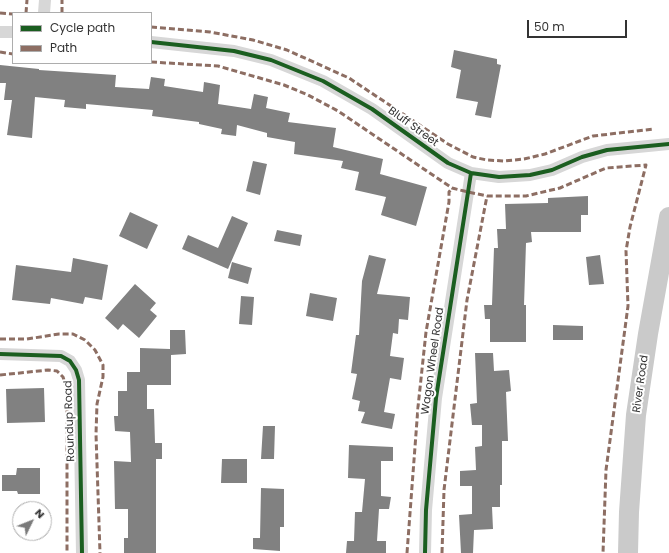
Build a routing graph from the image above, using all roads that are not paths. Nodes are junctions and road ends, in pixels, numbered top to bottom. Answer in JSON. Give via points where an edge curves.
{"nodes":[{"id":1,"x":44,"y":0,"type":"edge"},
{"id":2,"x":44,"y":12,"type":"edge"},
{"id":3,"x":0,"y":32,"type":"edge"},
{"id":4,"x":12,"y":32,"type":"edge"},
{"id":5,"x":152,"y":42,"type":"edge"},
{"id":6,"x":669,"y":144,"type":"edge"},
{"id":7,"x":471,"y":173,"type":"junction"},
{"id":8,"x":669,"y":217,"type":"edge"},
{"id":9,"x":0,"y":354,"type":"edge"},
{"id":10,"x":82,"y":553,"type":"edge"},
{"id":11,"x":425,"y":553,"type":"edge"},
{"id":12,"x":628,"y":553,"type":"edge"}],
"edges":[{"from":1,"to":2,"type":"street"},
{"from":3,"to":4,"type":"street"},
{"from":5,"to":7,"type":"street","name":"Bluff Street","via":[[234,51],[271,60],[323,81],[372,109],[448,163]]},
{"from":6,"to":7,"type":"street","name":"Bluff Street","via":[[607,150],[552,170],[530,175],[499,177]]},
{"from":7,"to":11,"type":"street","name":"Wagon Wheel Road","via":[[436,398],[426,510]]},
{"from":8,"to":12,"type":"main road","name":"River Road","via":[[636,415]]},
{"from":9,"to":10,"type":"street","name":"Roundup Road","via":[[62,356],[70,361],[76,370],[79,380]]}]}
